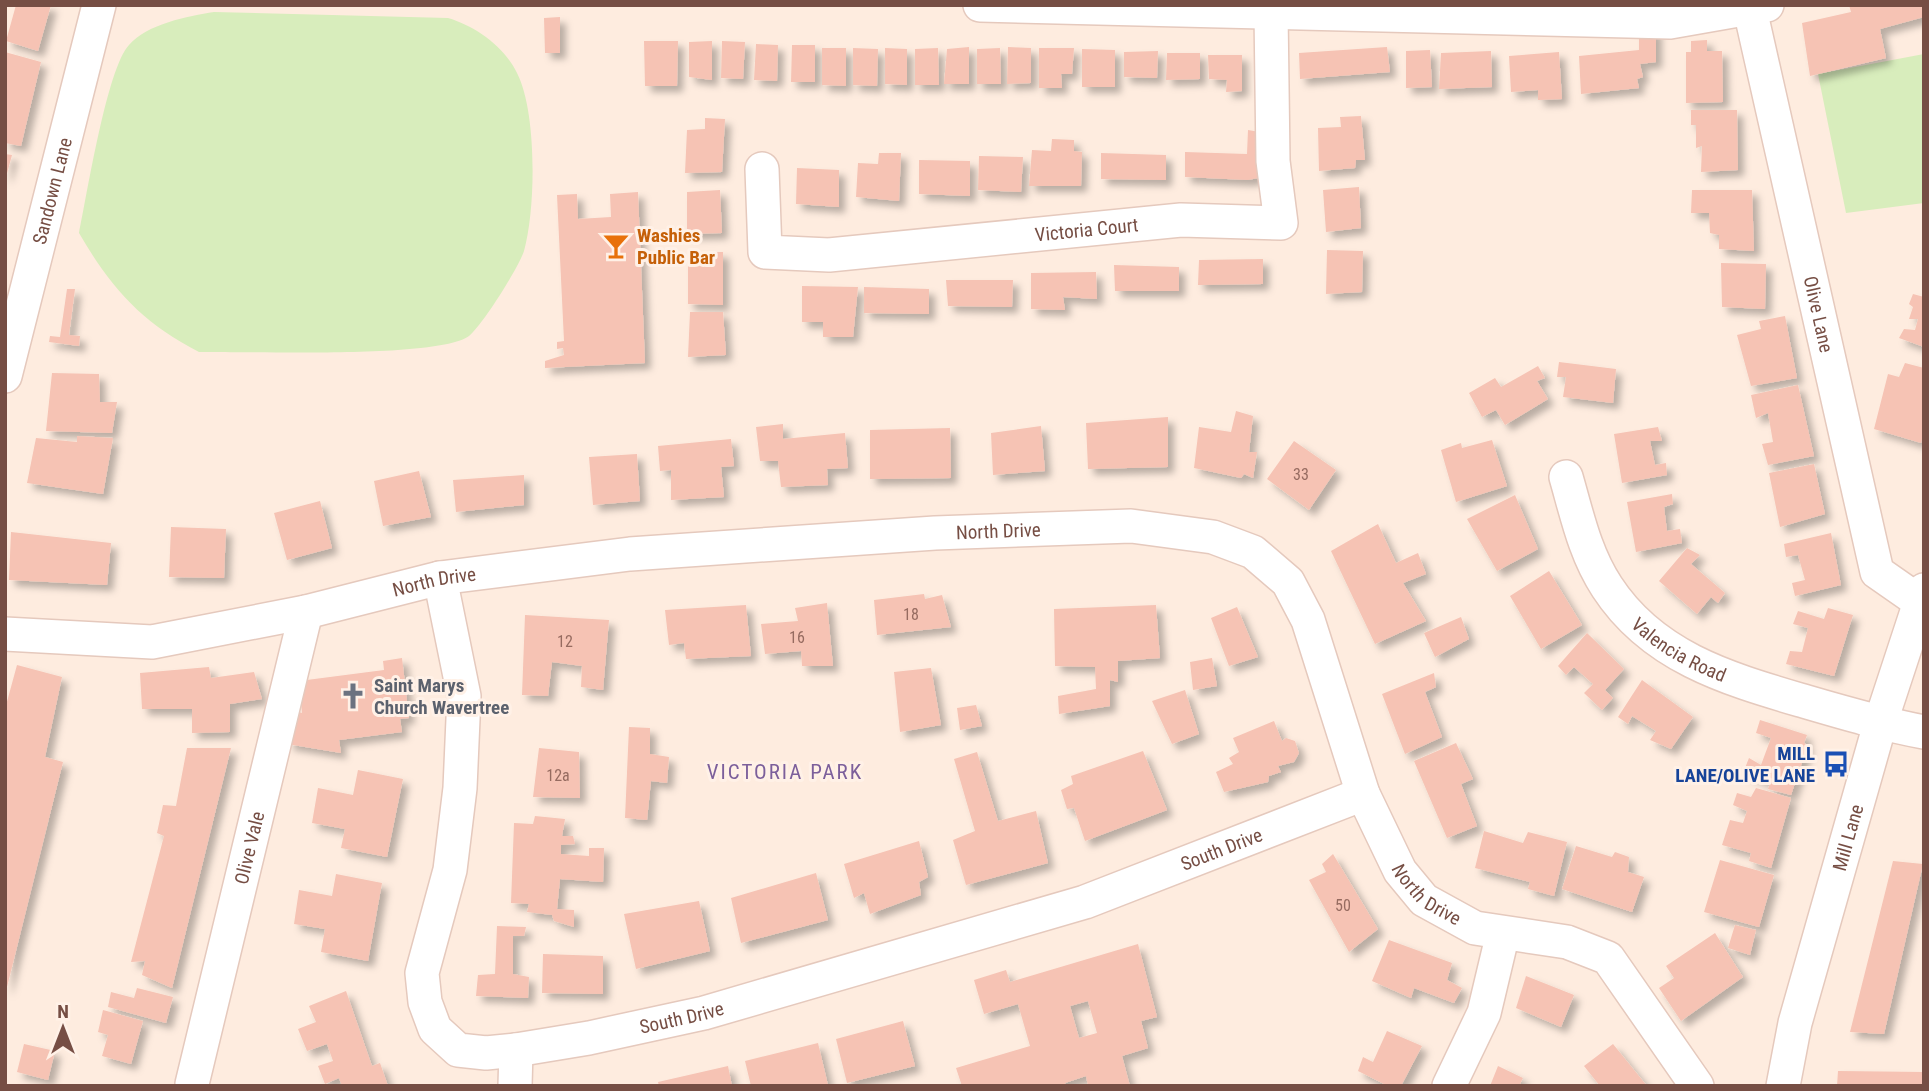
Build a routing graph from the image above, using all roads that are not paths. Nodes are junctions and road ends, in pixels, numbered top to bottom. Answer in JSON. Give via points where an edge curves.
{"nodes":[{"id":1,"x":99,"y":5,"type":"edge"},
{"id":2,"x":980,"y":5,"type":"edge"},
{"id":3,"x":1755,"y":7,"type":"edge"},
{"id":4,"x":1271,"y":12,"type":"junction"},
{"id":5,"x":1534,"y":13,"type":"edge"},
{"id":6,"x":762,"y":169,"type":"dead end"},
{"id":7,"x":5,"y":376,"type":"edge"},
{"id":8,"x":1566,"y":477,"type":"dead end"},
{"id":9,"x":440,"y":578,"type":"junction"},
{"id":10,"x":1922,"y":596,"type":"edge"},
{"id":11,"x":306,"y":612,"type":"junction"},
{"id":12,"x":5,"y":634,"type":"edge"},
{"id":13,"x":1880,"y":724,"type":"junction"},
{"id":14,"x":1924,"y":732,"type":"edge"},
{"id":15,"x":1363,"y":793,"type":"junction"},
{"id":16,"x":1503,"y":933,"type":"junction"},
{"id":17,"x":516,"y":1049,"type":"junction"},
{"id":18,"x":192,"y":1084,"type":"dead end"},
{"id":19,"x":515,"y":1086,"type":"edge"},
{"id":20,"x":1449,"y":1086,"type":"edge"},
{"id":21,"x":1697,"y":1086,"type":"edge"},
{"id":22,"x":1783,"y":1086,"type":"edge"}],
"edges":[{"from":1,"to":7,"type":"street","name":"Sandown Lane"},
{"from":2,"to":4,"type":"street"},
{"from":3,"to":5,"type":"street","via":[[1670,22]]},
{"from":3,"to":10,"type":"street","name":"Olive Lane","via":[[1877,572]]},
{"from":4,"to":5,"type":"street"},
{"from":4,"to":6,"type":"street","name":"Victoria Court","via":[[1273,161],[1281,223],[1181,220],[830,255],[765,252]]},
{"from":8,"to":13,"type":"street","name":"Valencia Road","via":[[1592,560],[1606,586],[1647,633],[1714,673]]},
{"from":9,"to":11,"type":"street","name":"North Drive"},
{"from":9,"to":15,"type":"street","name":"North Drive","via":[[630,554],[935,533],[1131,526],[1213,537],[1254,552],[1288,582],[1308,620]]},
{"from":9,"to":17,"type":"street","name":"South Drive","via":[[464,708],[450,870],[422,974],[425,1002],[435,1029],[458,1049],[486,1053]]},
{"from":10,"to":13,"type":"street","name":"Mill Lane"},
{"from":11,"to":12,"type":"street","name":"North Drive","via":[[152,642]]},
{"from":11,"to":18,"type":"street","name":"Olive Vale"},
{"from":13,"to":14,"type":"street","name":"Valencia Road"},
{"from":13,"to":22,"type":"street","name":"Mill Lane","via":[[1794,1023]]},
{"from":15,"to":16,"type":"street","name":"North Drive","via":[[1400,870],[1424,900],[1475,928]]},
{"from":15,"to":17,"type":"street","name":"South Drive","via":[[1076,905],[704,1013]]},
{"from":16,"to":20,"type":"street","via":[[1484,1013]]},
{"from":16,"to":21,"type":"street","name":"North Drive","via":[[1567,942],[1608,958]]},
{"from":17,"to":19,"type":"street"}]}
